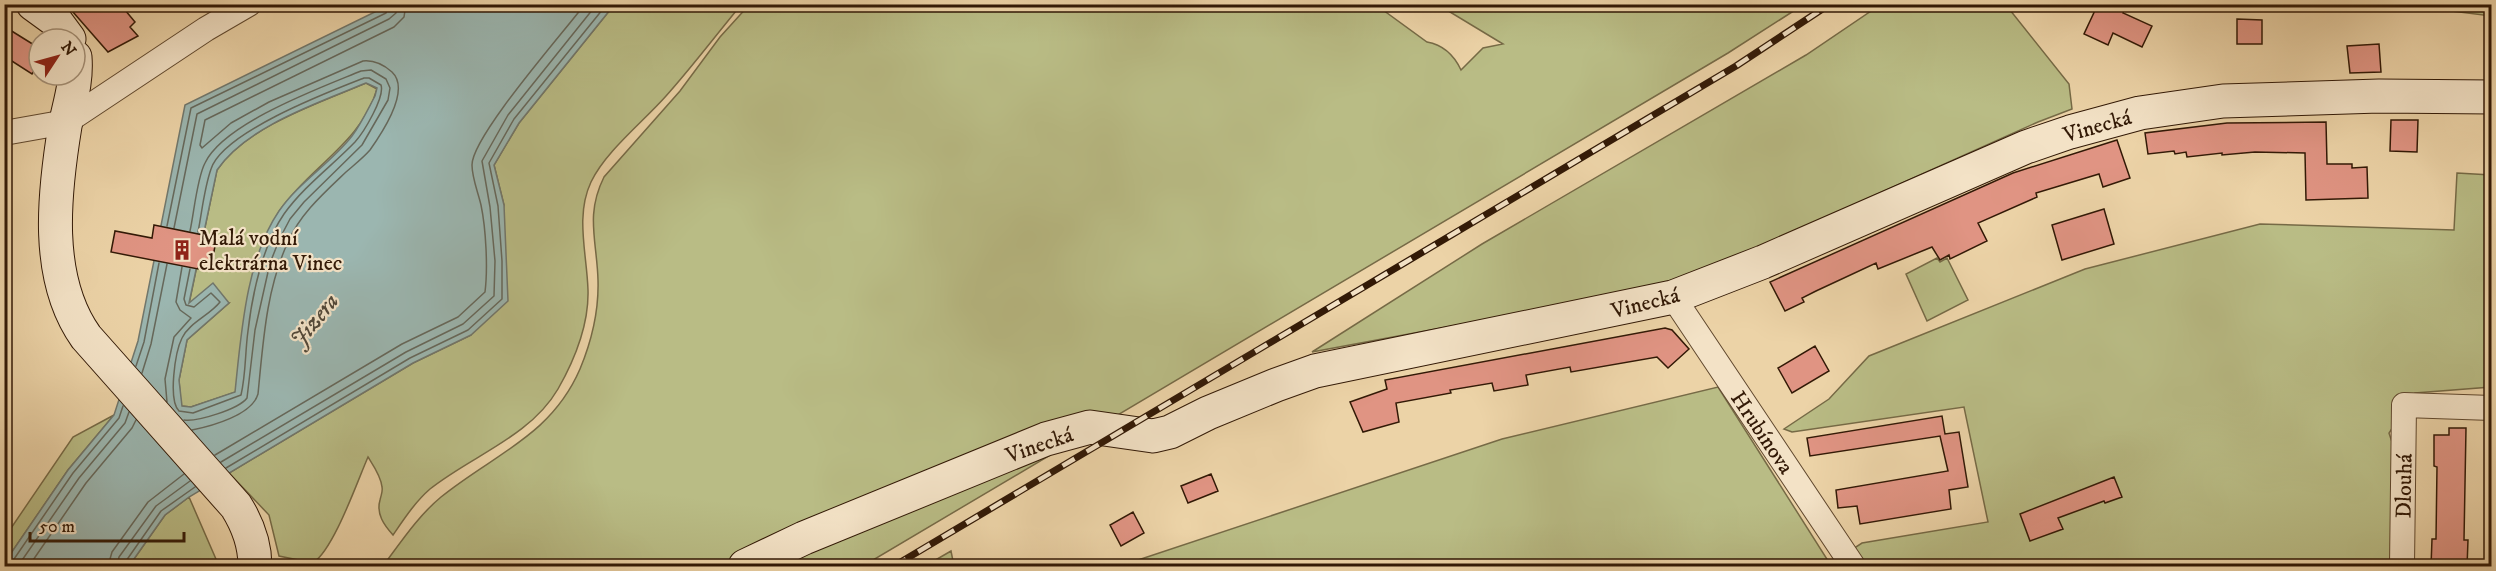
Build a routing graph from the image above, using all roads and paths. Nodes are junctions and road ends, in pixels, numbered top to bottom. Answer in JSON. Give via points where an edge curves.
{"nodes":[{"id":1,"x":33,"y":4,"type":"edge"},
{"id":2,"x":249,"y":4,"type":"edge"},
{"id":3,"x":60,"y":27,"type":"edge"},
{"id":4,"x":75,"y":87,"type":"edge"},
{"id":5,"x":2492,"y":97,"type":"edge"},
{"id":6,"x":66,"y":122,"type":"junction"},
{"id":7,"x":4,"y":133,"type":"edge"},
{"id":8,"x":1673,"y":297,"type":"junction"},
{"id":9,"x":2492,"y":408,"type":"edge"},
{"id":10,"x":255,"y":567,"type":"edge"},
{"id":11,"x":744,"y":567,"type":"edge"},
{"id":12,"x":1853,"y":567,"type":"edge"},
{"id":13,"x":2402,"y":567,"type":"edge"}],
"edges":[{"from":1,"to":3,"type":"street"},
{"from":2,"to":6,"type":"street"},
{"from":4,"to":6,"type":"street"},
{"from":5,"to":8,"type":"street","name":"Vinecká","via":[[2223,101],[2131,115],[2026,147]]},
{"from":6,"to":7,"type":"street"},
{"from":6,"to":10,"type":"street","via":[[57,195],[58,263],[72,315],[86,337],[242,515],[251,537]]},
{"from":8,"to":11,"type":"street","name":"Vinecká","via":[[1315,371],[1153,436],[1090,427],[1071,431],[804,538]]},
{"from":8,"to":12,"type":"street","name":"Hrubínova"},
{"from":9,"to":13,"type":"street","name":"Dlouhá","via":[[2404,405]]}]}
